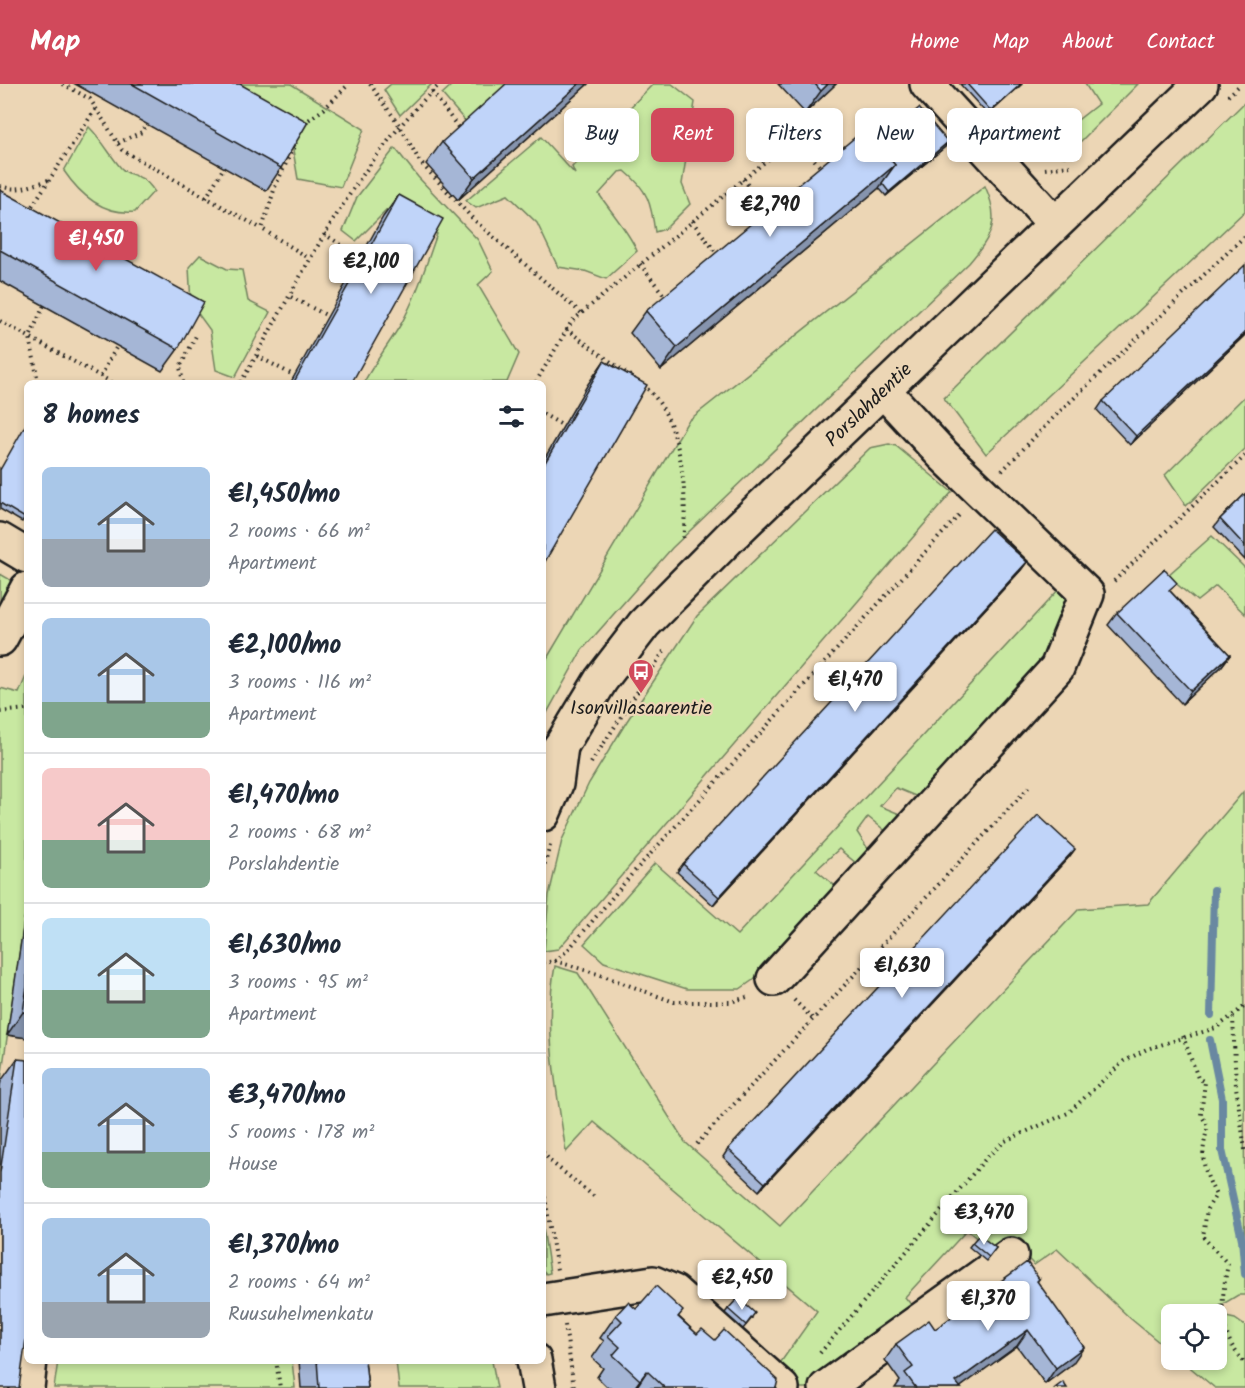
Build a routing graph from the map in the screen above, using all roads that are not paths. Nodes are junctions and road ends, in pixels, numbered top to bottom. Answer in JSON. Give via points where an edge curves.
{"nodes":[{"id":1,"x":927,"y":84,"type":"edge"},
{"id":2,"x":1201,"y":84,"type":"edge"},
{"id":3,"x":1054,"y":223,"type":"junction"},
{"id":4,"x":883,"y":390,"type":"junction"},
{"id":5,"x":0,"y":540,"type":"edge"},
{"id":6,"x":24,"y":554,"type":"edge"},
{"id":7,"x":24,"y":595,"type":"edge"},
{"id":8,"x":0,"y":639,"type":"edge"},
{"id":9,"x":552,"y":757,"type":"edge"},
{"id":10,"x":548,"y":826,"type":"edge"},
{"id":11,"x":774,"y":979,"type":"road end"},
{"id":12,"x":1011,"y":1256,"type":"dead end"},
{"id":13,"x":555,"y":1297,"type":"edge"},
{"id":14,"x":30,"y":1364,"type":"edge"},
{"id":15,"x":535,"y":1364,"type":"edge"},
{"id":16,"x":27,"y":1388,"type":"edge"},
{"id":17,"x":539,"y":1388,"type":"edge"},
{"id":18,"x":783,"y":1388,"type":"edge"},
{"id":19,"x":826,"y":1388,"type":"edge"}],
"edges":[{"from":1,"to":3,"type":"street"},
{"from":2,"to":3,"type":"street","name":"Porslahdentie"},
{"from":3,"to":4,"type":"street","name":"Porslahdentie"},
{"from":4,"to":9,"type":"street","name":"Porslahdentie","via":[[644,624],[601,680]]},
{"from":4,"to":11,"type":"street","via":[[943,455],[1087,594],[1057,668]]},
{"from":5,"to":6,"type":"street"},
{"from":7,"to":8,"type":"street"},
{"from":9,"to":10,"type":"street","name":"Porslahdentie","via":[[556,784]]},
{"from":12,"to":19,"type":"street"},
{"from":13,"to":18,"type":"street","via":[[653,1283],[702,1298]]},
{"from":14,"to":16,"type":"street"},
{"from":15,"to":17,"type":"street"}]}
